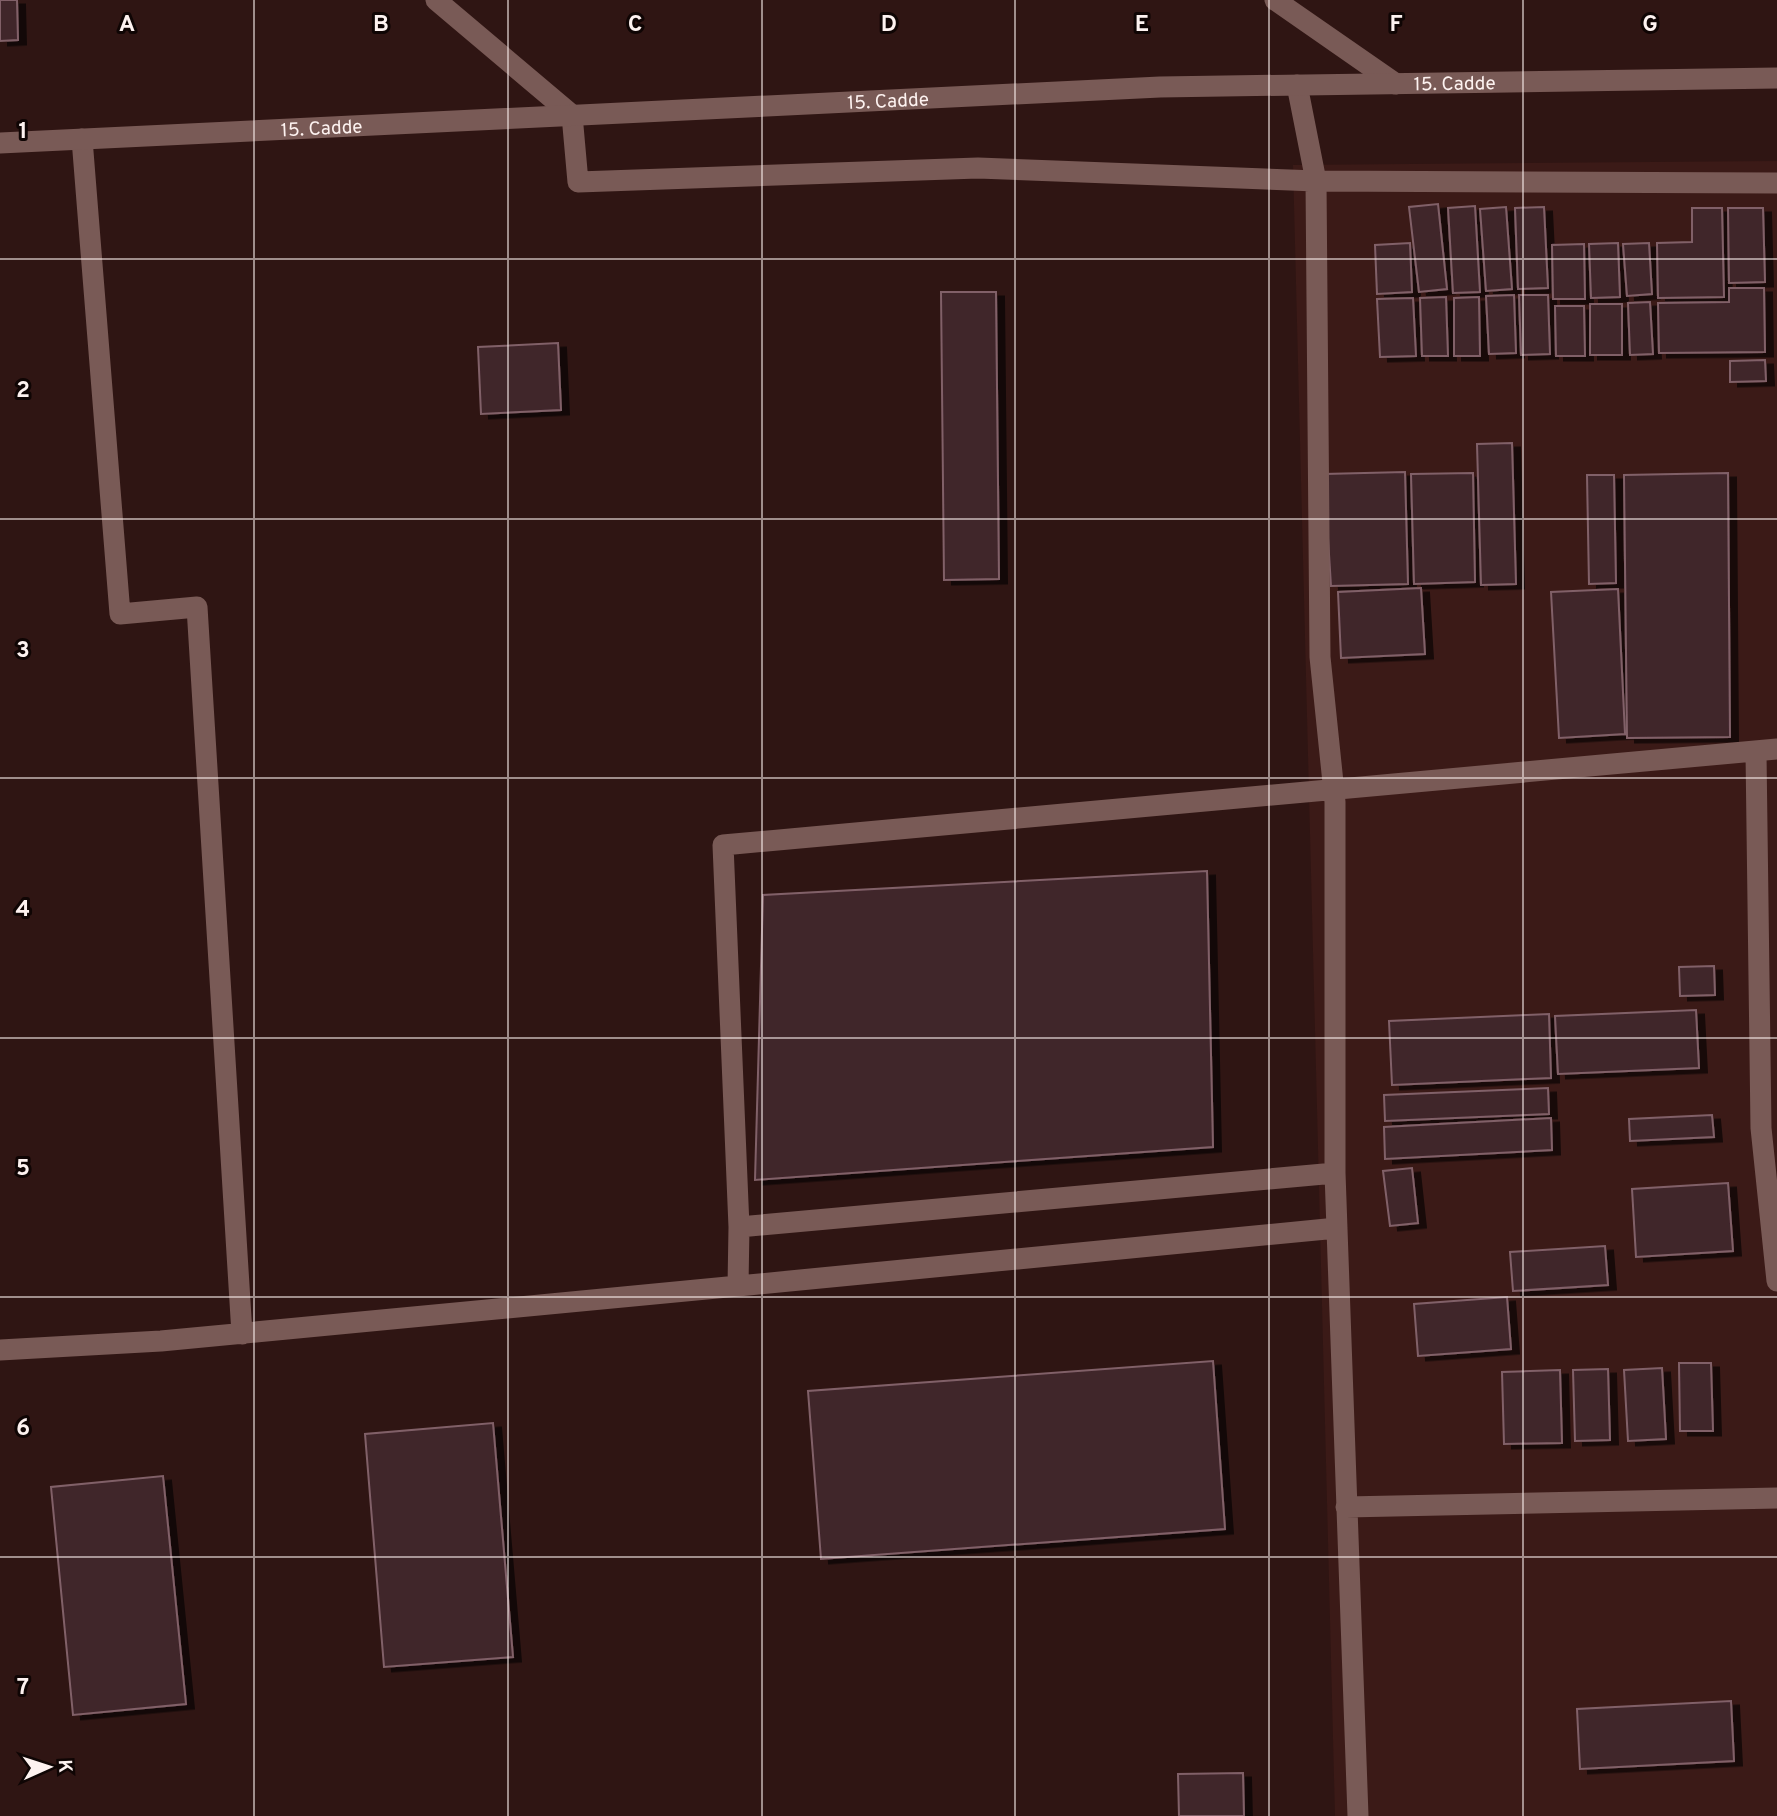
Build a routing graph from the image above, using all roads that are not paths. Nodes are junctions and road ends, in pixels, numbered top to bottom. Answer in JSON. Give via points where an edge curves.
{"nodes":[{"id":1,"x":436,"y":0,"type":"edge"},
{"id":2,"x":1275,"y":0,"type":"edge"},
{"id":3,"x":1777,"y":78,"type":"edge"},
{"id":4,"x":1395,"y":84,"type":"junction"},
{"id":5,"x":1297,"y":85,"type":"junction"},
{"id":6,"x":572,"y":115,"type":"junction"},
{"id":7,"x":82,"y":139,"type":"junction"},
{"id":8,"x":0,"y":143,"type":"edge"},
{"id":9,"x":1317,"y":181,"type":"junction"},
{"id":10,"x":1777,"y":183,"type":"edge"},
{"id":11,"x":1767,"y":751,"type":"edge"},
{"id":12,"x":1333,"y":788,"type":"junction"},
{"id":13,"x":1335,"y":1173,"type":"junction"},
{"id":14,"x":739,"y":1227,"type":"junction"},
{"id":15,"x":1337,"y":1228,"type":"junction"},
{"id":16,"x":1777,"y":1281,"type":"edge"},
{"id":17,"x":738,"y":1286,"type":"junction"},
{"id":18,"x":242,"y":1334,"type":"junction"},
{"id":19,"x":0,"y":1350,"type":"edge"},
{"id":20,"x":1777,"y":1498,"type":"edge"},
{"id":21,"x":1346,"y":1507,"type":"junction"},
{"id":22,"x":1358,"y":1816,"type":"edge"}],
"edges":[{"from":1,"to":6,"type":"street"},
{"from":2,"to":4,"type":"street"},
{"from":3,"to":4,"type":"street","name":"15. Cadde"},
{"from":4,"to":5,"type":"street","name":"15. Cadde"},
{"from":5,"to":6,"type":"street","name":"15. Cadde","via":[[1160,87]]},
{"from":5,"to":9,"type":"street"},
{"from":6,"to":7,"type":"street","name":"15. Cadde"},
{"from":6,"to":9,"type":"street","via":[[578,181],[978,168]]},
{"from":7,"to":8,"type":"street","name":"15. Cadde"},
{"from":7,"to":18,"type":"street","via":[[120,614],[197,607]]},
{"from":9,"to":10,"type":"street"},
{"from":9,"to":12,"type":"street","via":[[1320,657]]},
{"from":11,"to":12,"type":"street"},
{"from":11,"to":16,"type":"street","via":[[1761,1128]]},
{"from":12,"to":13,"type":"street"},
{"from":12,"to":14,"type":"street","via":[[723,845]]},
{"from":13,"to":14,"type":"street"},
{"from":13,"to":15,"type":"street"},
{"from":14,"to":17,"type":"street"},
{"from":15,"to":17,"type":"street"},
{"from":15,"to":21,"type":"street"},
{"from":17,"to":18,"type":"street"},
{"from":18,"to":19,"type":"street"},
{"from":20,"to":21,"type":"street"},
{"from":21,"to":22,"type":"street"}]}
